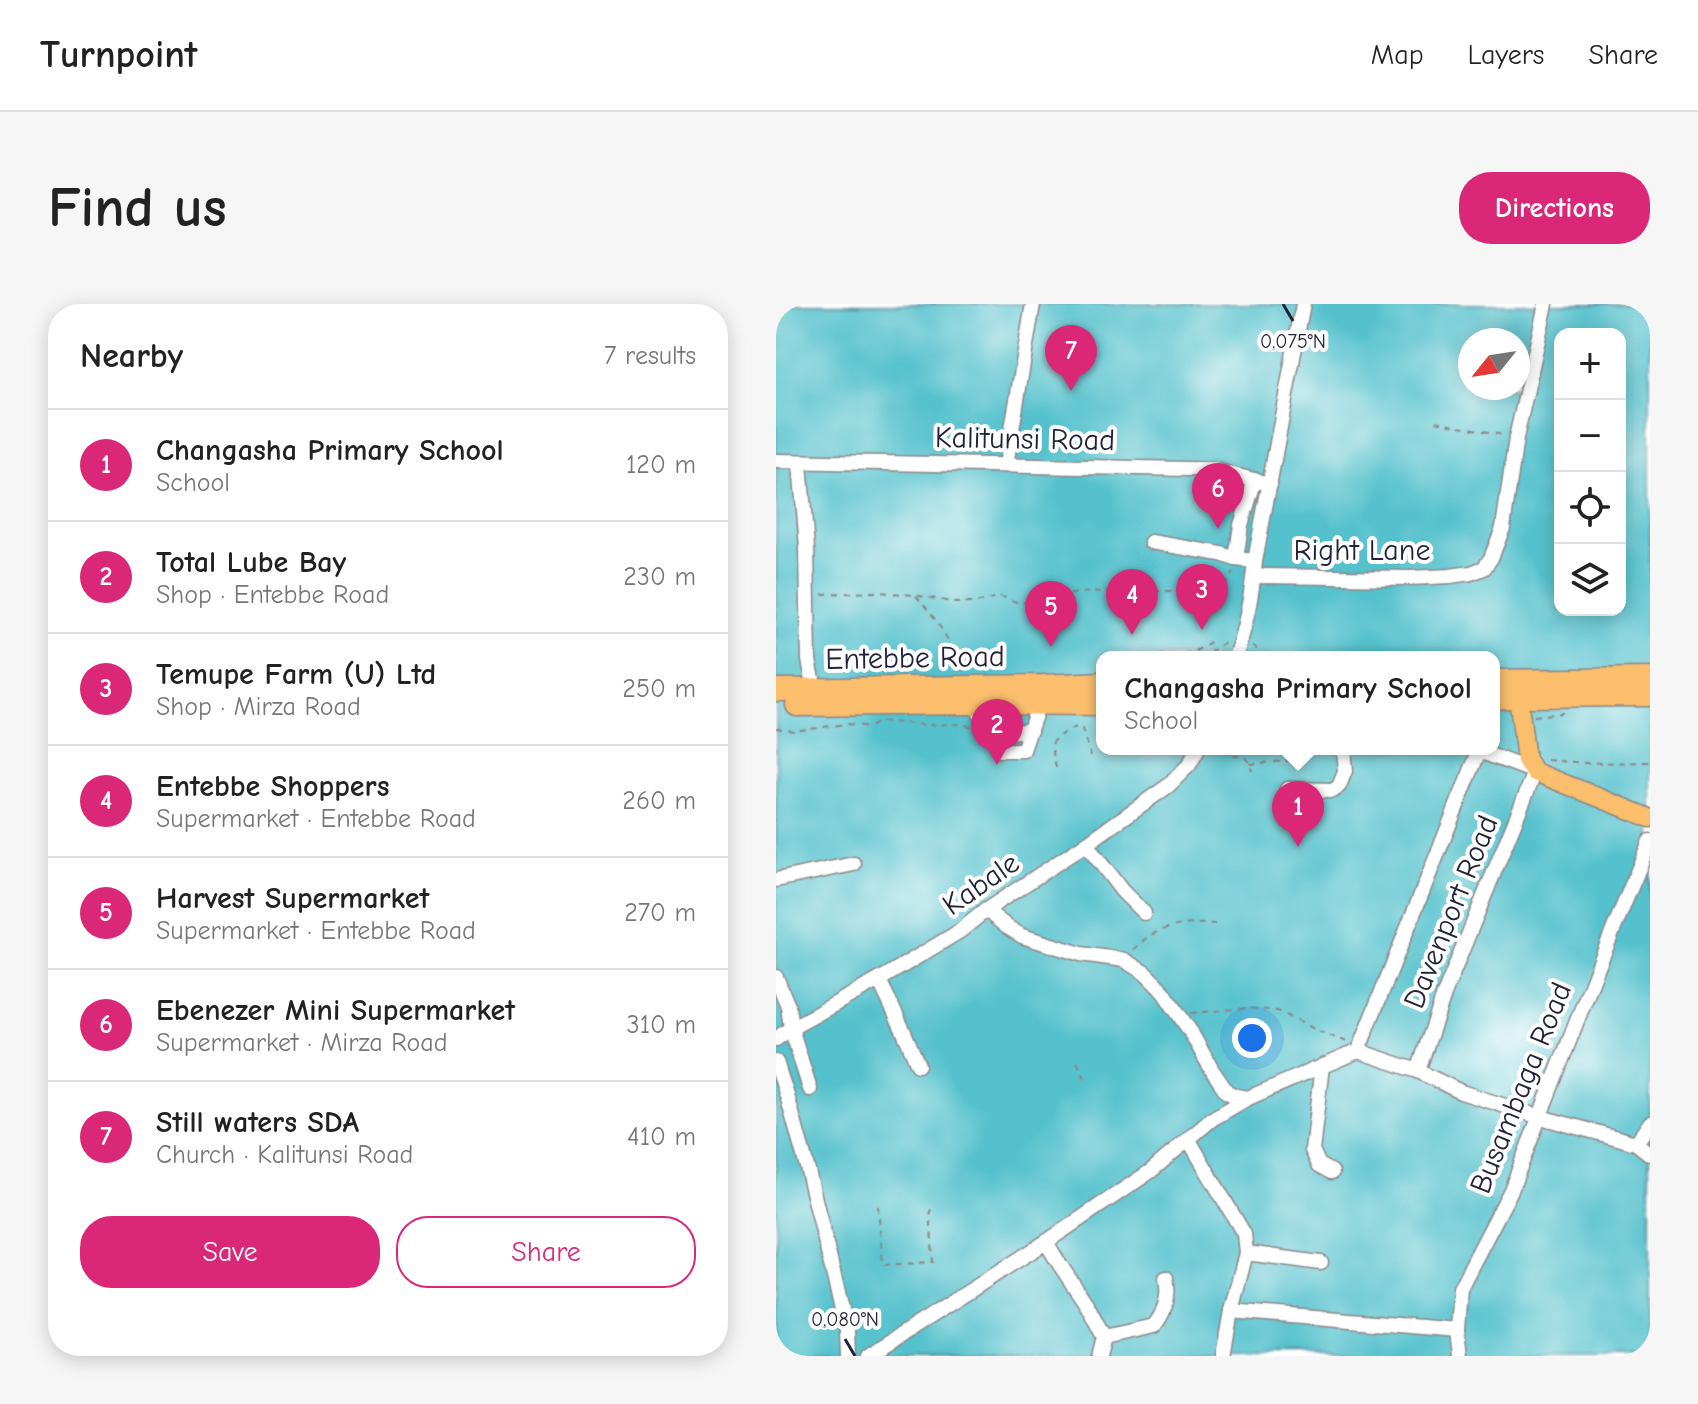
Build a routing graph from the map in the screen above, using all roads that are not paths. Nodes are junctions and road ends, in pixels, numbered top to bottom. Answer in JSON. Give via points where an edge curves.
{"nodes":[{"id":1,"x":1033,"y":304,"type":"edge"},
{"id":2,"x":1303,"y":304,"type":"edge"},
{"id":3,"x":1546,"y":304,"type":"edge"},
{"id":4,"x":776,"y":461,"type":"edge"},
{"id":5,"x":800,"y":462,"type":"junction"},
{"id":6,"x":1006,"y":465,"type":"junction"},
{"id":7,"x":1264,"y":482,"type":"junction"},
{"id":8,"x":1151,"y":542,"type":"dead end"},
{"id":9,"x":1236,"y":559,"type":"junction"},
{"id":10,"x":1254,"y":568,"type":"junction"},
{"id":11,"x":1237,"y":651,"type":"edge"},
{"id":12,"x":1650,"y":679,"type":"edge"},
{"id":13,"x":1500,"y":681,"type":"edge"},
{"id":14,"x":1096,"y":683,"type":"edge"},
{"id":15,"x":815,"y":689,"type":"junction"},
{"id":16,"x":776,"y":690,"type":"edge"},
{"id":17,"x":1650,"y":695,"type":"edge"},
{"id":18,"x":1520,"y":696,"type":"junction"},
{"id":19,"x":1500,"y":698,"type":"edge"},
{"id":20,"x":975,"y":703,"type":"junction"},
{"id":21,"x":1039,"y":703,"type":"junction"},
{"id":22,"x":1096,"y":704,"type":"edge"},
{"id":23,"x":776,"y":705,"type":"edge"},
{"id":24,"x":1195,"y":755,"type":"edge"},
{"id":25,"x":1344,"y":755,"type":"edge"},
{"id":26,"x":1474,"y":755,"type":"edge"},
{"id":27,"x":1493,"y":755,"type":"edge"},
{"id":28,"x":1531,"y":766,"type":"junction"},
{"id":29,"x":1287,"y":789,"type":"dead end"},
{"id":30,"x":1650,"y":818,"type":"edge"},
{"id":31,"x":1650,"y":841,"type":"edge"},
{"id":32,"x":1086,"y":844,"type":"junction"},
{"id":33,"x":854,"y":864,"type":"dead end"},
{"id":34,"x":776,"y":880,"type":"edge"},
{"id":35,"x":986,"y":910,"type":"junction"},
{"id":36,"x":1144,"y":913,"type":"dead end"},
{"id":37,"x":776,"y":977,"type":"edge"},
{"id":38,"x":879,"y":980,"type":"junction"},
{"id":39,"x":791,"y":1028,"type":"junction"},
{"id":40,"x":776,"y":1039,"type":"edge"},
{"id":41,"x":1358,"y":1051,"type":"junction"},
{"id":42,"x":776,"y":1062,"type":"edge"},
{"id":43,"x":918,"y":1065,"type":"dead end"},
{"id":44,"x":1322,"y":1066,"type":"junction"},
{"id":45,"x":1212,"y":1070,"type":"junction"},
{"id":46,"x":1418,"y":1071,"type":"junction"},
{"id":47,"x":810,"y":1089,"type":"dead end"},
{"id":48,"x":1248,"y":1098,"type":"junction"},
{"id":49,"x":1540,"y":1117,"type":"junction"},
{"id":50,"x":1212,"y":1119,"type":"junction"},
{"id":51,"x":1650,"y":1123,"type":"edge"},
{"id":52,"x":1189,"y":1140,"type":"junction"},
{"id":53,"x":1636,"y":1143,"type":"junction"},
{"id":54,"x":1650,"y":1154,"type":"edge"},
{"id":55,"x":1332,"y":1172,"type":"dead end"},
{"id":56,"x":1046,"y":1242,"type":"junction"},
{"id":57,"x":1246,"y":1253,"type":"junction"},
{"id":58,"x":1321,"y":1263,"type":"dead end"},
{"id":59,"x":1166,"y":1278,"type":"dead end"},
{"id":60,"x":1231,"y":1311,"type":"junction"},
{"id":61,"x":1457,"y":1330,"type":"junction"},
{"id":62,"x":1104,"y":1337,"type":"junction"},
{"id":63,"x":848,"y":1356,"type":"edge"},
{"id":64,"x":868,"y":1356,"type":"edge"},
{"id":65,"x":1099,"y":1356,"type":"edge"},
{"id":66,"x":1223,"y":1356,"type":"edge"},
{"id":67,"x":1460,"y":1356,"type":"edge"}],
"edges":[{"from":1,"to":6,"type":"street"},
{"from":2,"to":7,"type":"street"},
{"from":3,"to":10,"type":"street","name":"Right Lane","via":[[1516,438],[1503,528],[1484,568],[1410,578]]},
{"from":4,"to":5,"type":"street","name":"Kalitunsi Road"},
{"from":5,"to":6,"type":"street","name":"Kalitunsi Road"},
{"from":5,"to":15,"type":"street","via":[[809,660]]},
{"from":6,"to":7,"type":"street","name":"Kalitunsi Road","via":[[1214,470]]},
{"from":7,"to":9,"type":"street","via":[[1248,501]]},
{"from":7,"to":10,"type":"street"},
{"from":8,"to":9,"type":"street","name":"Right Lane"},
{"from":9,"to":10,"type":"street","name":"Right Lane"},
{"from":10,"to":11,"type":"street"},
{"from":12,"to":13,"type":"highway"},
{"from":14,"to":15,"type":"highway","name":"Entebbe Road"},
{"from":15,"to":16,"type":"highway","name":"Entebbe Road"},
{"from":17,"to":18,"type":"highway"},
{"from":18,"to":19,"type":"highway"},
{"from":18,"to":28,"type":"main road"},
{"from":20,"to":21,"type":"highway","name":"Entebbe Road"},
{"from":20,"to":21,"type":"street","via":[[993,736],[1028,736]]},
{"from":20,"to":23,"type":"highway","name":"Entebbe Road"},
{"from":21,"to":22,"type":"highway","name":"Entebbe Road"},
{"from":24,"to":32,"type":"street","name":"Kabale","via":[[1168,786]]},
{"from":25,"to":29,"type":"street","via":[[1339,786]]},
{"from":26,"to":41,"type":"street"},
{"from":27,"to":28,"type":"street"},
{"from":28,"to":30,"type":"main road"},
{"from":28,"to":46,"type":"street","name":"Davenport Road"},
{"from":31,"to":49,"type":"street","name":"Busambaga Road"},
{"from":32,"to":35,"type":"street","name":"Kabale"},
{"from":32,"to":36,"type":"street"},
{"from":33,"to":34,"type":"street"},
{"from":35,"to":38,"type":"street","name":"Kabale"},
{"from":35,"to":45,"type":"street","via":[[1022,936],[1081,954],[1124,960],[1145,973],[1163,991]]},
{"from":37,"to":39,"type":"street"},
{"from":38,"to":39,"type":"street","name":"Kabale"},
{"from":38,"to":43,"type":"street"},
{"from":39,"to":40,"type":"street","name":"Kabale"},
{"from":39,"to":47,"type":"street"},
{"from":41,"to":44,"type":"street"},
{"from":41,"to":46,"type":"street"},
{"from":42,"to":63,"type":"street","via":[[839,1297]]},
{"from":44,"to":48,"type":"street"},
{"from":44,"to":55,"type":"street","via":[[1312,1150],[1319,1165]]},
{"from":45,"to":48,"type":"street","via":[[1227,1092]]},
{"from":45,"to":50,"type":"street","via":[[1219,1096]]},
{"from":46,"to":49,"type":"street","via":[[1461,1092]]},
{"from":48,"to":50,"type":"street"},
{"from":49,"to":53,"type":"street"},
{"from":49,"to":61,"type":"street","name":"Busambaga Road","via":[[1511,1190],[1460,1288]]},
{"from":50,"to":52,"type":"street"},
{"from":51,"to":53,"type":"street"},
{"from":52,"to":56,"type":"street"},
{"from":52,"to":57,"type":"street","via":[[1244,1234]]},
{"from":53,"to":54,"type":"street"},
{"from":56,"to":62,"type":"street"},
{"from":56,"to":64,"type":"street"},
{"from":57,"to":58,"type":"street"},
{"from":57,"to":60,"type":"street"},
{"from":59,"to":62,"type":"street","via":[[1164,1313],[1154,1326]]},
{"from":60,"to":61,"type":"street"},
{"from":60,"to":66,"type":"street"},
{"from":61,"to":67,"type":"street","name":"Busambaga Road"},
{"from":62,"to":65,"type":"street"}]}
